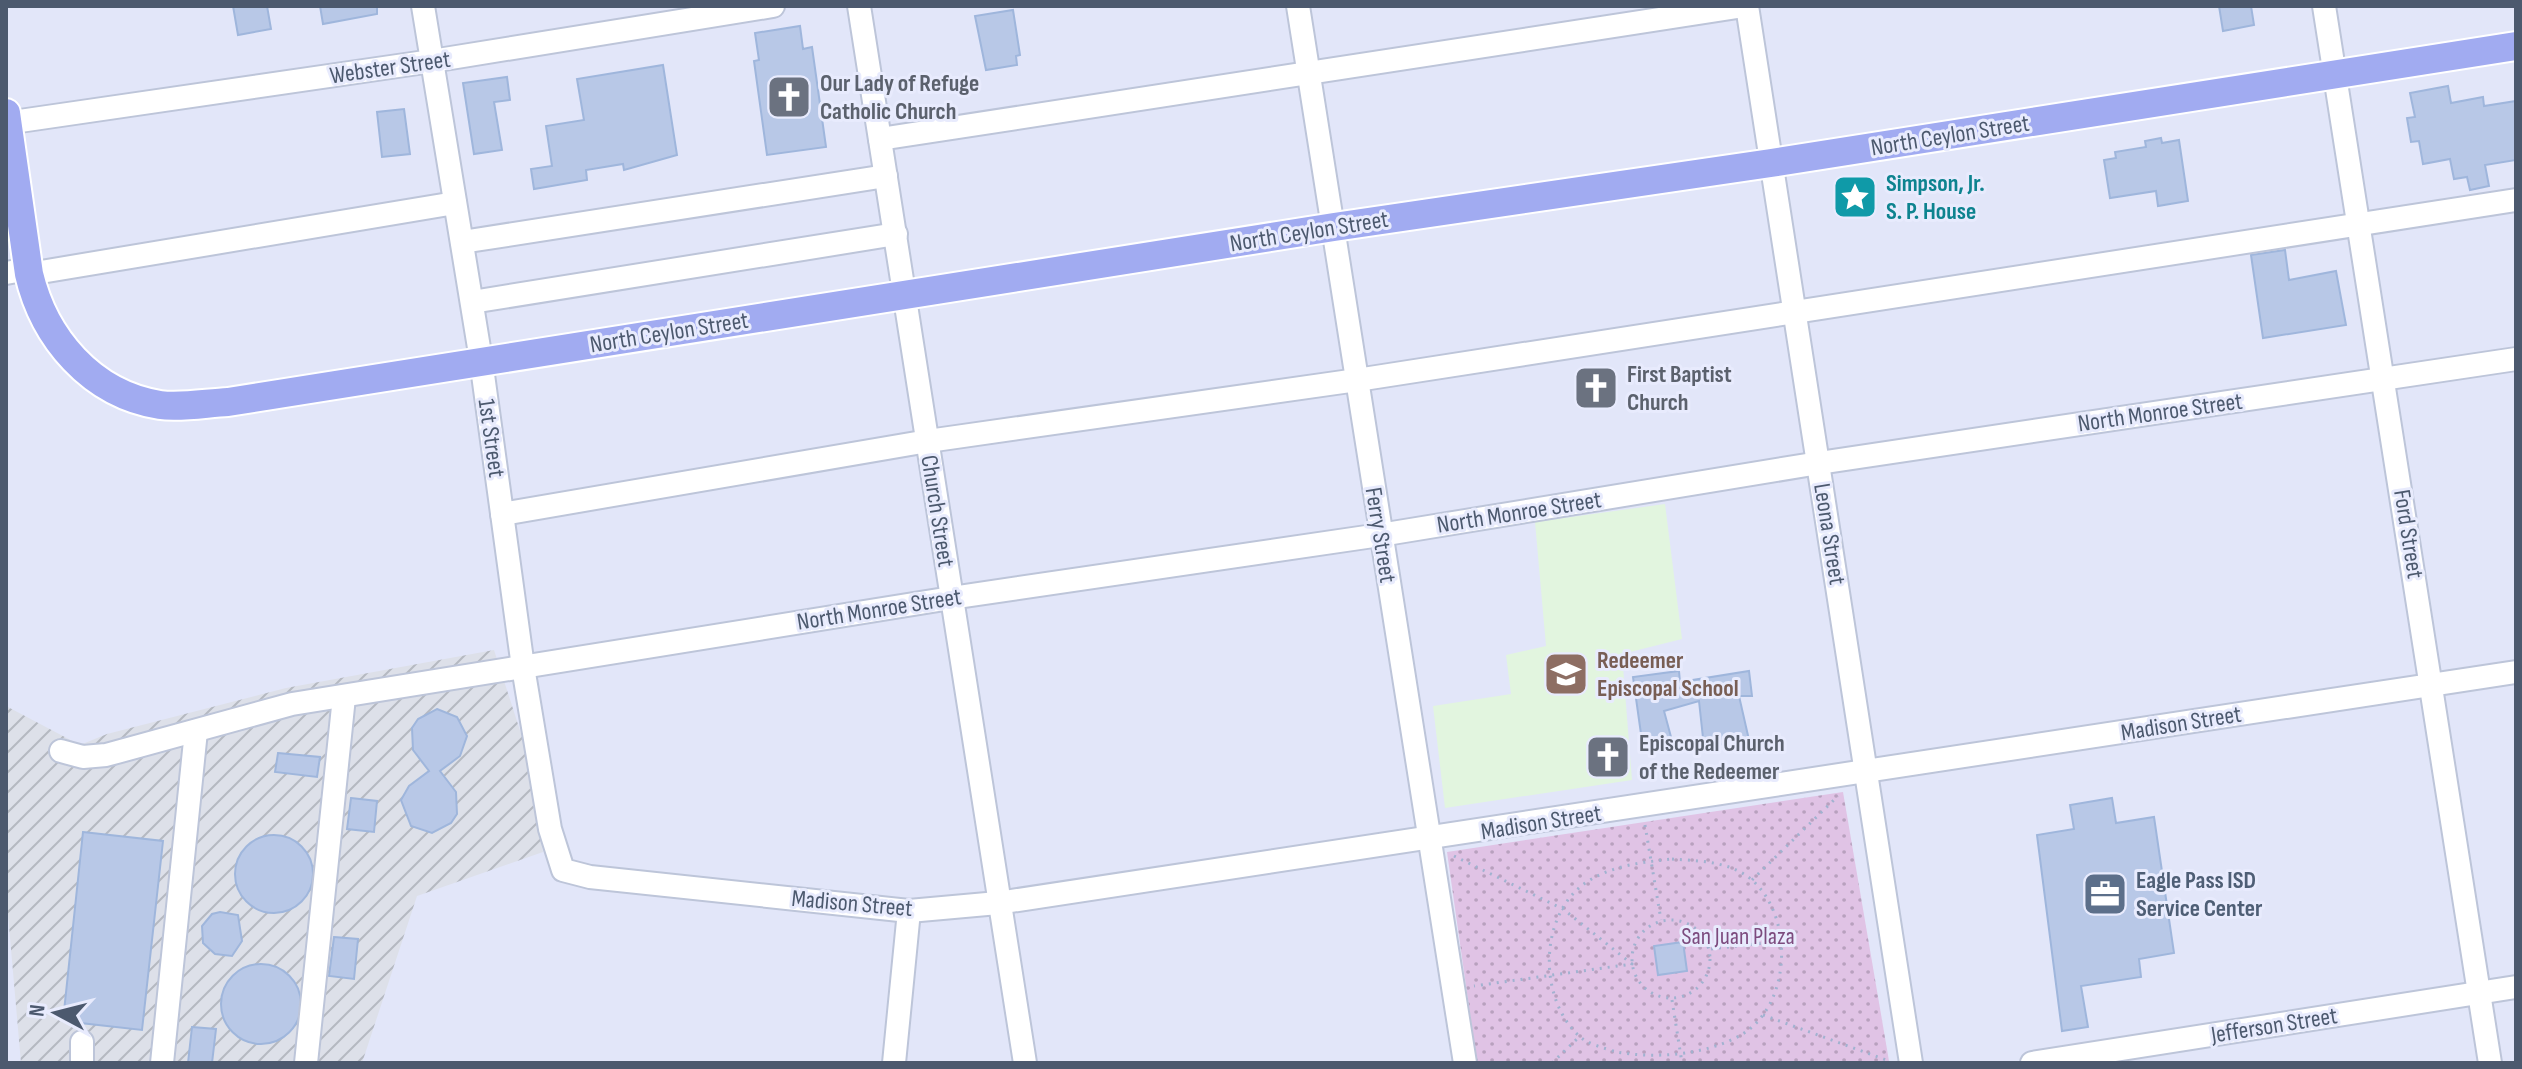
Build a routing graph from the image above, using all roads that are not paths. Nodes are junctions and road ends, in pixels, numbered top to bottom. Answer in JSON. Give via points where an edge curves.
{"nodes":[{"id":1,"x":423,"y":6,"type":"edge"},
{"id":2,"x":773,"y":6,"type":"edge"},
{"id":3,"x":859,"y":6,"type":"edge"},
{"id":4,"x":1298,"y":6,"type":"edge"},
{"id":5,"x":1746,"y":6,"type":"edge"},
{"id":6,"x":2324,"y":6,"type":"edge"},
{"id":7,"x":2516,"y":46,"type":"edge"},
{"id":8,"x":432,"y":61,"type":"junction"},
{"id":9,"x":1309,"y":73,"type":"junction"},
{"id":10,"x":2335,"y":73,"type":"junction"},
{"id":11,"x":6,"y":120,"type":"edge"},
{"id":12,"x":880,"y":139,"type":"junction"},
{"id":13,"x":1771,"y":163,"type":"junction"},
{"id":14,"x":886,"y":176,"type":"junction"},
{"id":15,"x":2516,"y":200,"type":"edge"},
{"id":16,"x":455,"y":203,"type":"junction"},
{"id":17,"x":2359,"y":224,"type":"junction"},
{"id":18,"x":1334,"y":227,"type":"junction"},
{"id":19,"x":896,"y":234,"type":"junction"},
{"id":20,"x":462,"y":242,"type":"junction"},
{"id":21,"x":21,"y":272,"type":"edge"},
{"id":22,"x":906,"y":296,"type":"junction"},
{"id":23,"x":472,"y":302,"type":"junction"},
{"id":24,"x":1795,"y":313,"type":"junction"},
{"id":25,"x":2516,"y":359,"type":"edge"},
{"id":26,"x":481,"y":360,"type":"junction"},
{"id":27,"x":2385,"y":379,"type":"junction"},
{"id":28,"x":1357,"y":380,"type":"junction"},
{"id":29,"x":928,"y":441,"type":"junction"},
{"id":30,"x":1819,"y":463,"type":"junction"},
{"id":31,"x":502,"y":514,"type":"junction"},
{"id":32,"x":1380,"y":535,"type":"junction"},
{"id":33,"x":951,"y":598,"type":"junction"},
{"id":34,"x":523,"y":667,"type":"junction"},
{"id":35,"x":2516,"y":672,"type":"edge"},
{"id":36,"x":2432,"y":685,"type":"junction"},
{"id":37,"x":344,"y":697,"type":"junction"},
{"id":38,"x":196,"y":731,"type":"junction"},
{"id":39,"x":61,"y":751,"type":"dead end"},
{"id":40,"x":1867,"y":771,"type":"junction"},
{"id":41,"x":1440,"y":846,"type":"junction"},
{"id":42,"x":563,"y":870,"type":"joint"},
{"id":43,"x":998,"y":903,"type":"junction"},
{"id":44,"x":909,"y":911,"type":"junction"},
{"id":45,"x":2516,"y":987,"type":"edge"},
{"id":46,"x":2479,"y":993,"type":"junction"},
{"id":47,"x":1900,"y":1062,"type":"edge"},
{"id":48,"x":162,"y":1063,"type":"edge"},
{"id":49,"x":306,"y":1063,"type":"edge"},
{"id":50,"x":894,"y":1063,"type":"edge"},
{"id":51,"x":1025,"y":1063,"type":"edge"},
{"id":52,"x":1465,"y":1063,"type":"edge"},
{"id":53,"x":2032,"y":1063,"type":"edge"},
{"id":54,"x":2490,"y":1063,"type":"edge"}],
"edges":[{"from":1,"to":8,"type":"street","name":"1st Street"},
{"from":2,"to":8,"type":"street","name":"Webster Street"},
{"from":3,"to":12,"type":"street","name":"Church Street"},
{"from":4,"to":9,"type":"street","name":"Ferry Street"},
{"from":5,"to":9,"type":"street"},
{"from":5,"to":13,"type":"street","name":"Leona Street"},
{"from":6,"to":10,"type":"street","name":"Ford Street"},
{"from":7,"to":10,"type":"main road","name":"North Ceylon Street"},
{"from":8,"to":11,"type":"street","name":"Webster Street"},
{"from":8,"to":16,"type":"street","name":"1st Street"},
{"from":9,"to":12,"type":"street"},
{"from":9,"to":18,"type":"street","name":"Ferry Street"},
{"from":10,"to":13,"type":"main road","name":"North Ceylon Street"},
{"from":10,"to":17,"type":"street","name":"Ford Street"},
{"from":11,"to":21,"type":"main road"},
{"from":12,"to":14,"type":"street","name":"Church Street"},
{"from":13,"to":18,"type":"main road","name":"North Ceylon Street"},
{"from":13,"to":24,"type":"street","name":"Leona Street"},
{"from":14,"to":19,"type":"street","name":"Church Street"},
{"from":14,"to":20,"type":"street"},
{"from":15,"to":17,"type":"street"},
{"from":16,"to":20,"type":"street","name":"1st Street"},
{"from":16,"to":21,"type":"street"},
{"from":17,"to":24,"type":"street"},
{"from":17,"to":27,"type":"street","name":"Ford Street"},
{"from":18,"to":22,"type":"main road","name":"North Ceylon Street"},
{"from":18,"to":28,"type":"street","name":"Ferry Street"},
{"from":19,"to":22,"type":"street","name":"Church Street"},
{"from":19,"to":23,"type":"street"},
{"from":20,"to":23,"type":"street","name":"1st Street"},
{"from":21,"to":26,"type":"main road","name":"North Ceylon Street","via":[[59,346],[105,386],[160,405],[228,402]]},
{"from":22,"to":26,"type":"main road","name":"North Ceylon Street"},
{"from":22,"to":29,"type":"street","name":"Church Street"},
{"from":23,"to":26,"type":"street","name":"1st Street"},
{"from":24,"to":28,"type":"street"},
{"from":24,"to":30,"type":"street","name":"Leona Street"},
{"from":25,"to":27,"type":"street","name":"North Monroe Street"},
{"from":26,"to":31,"type":"street","name":"1st Street"},
{"from":27,"to":30,"type":"street","name":"North Monroe Street"},
{"from":27,"to":36,"type":"street","name":"Ford Street"},
{"from":28,"to":29,"type":"street"},
{"from":28,"to":32,"type":"street","name":"Ferry Street"},
{"from":29,"to":31,"type":"street"},
{"from":29,"to":33,"type":"street","name":"Church Street"},
{"from":30,"to":32,"type":"street","name":"North Monroe Street"},
{"from":30,"to":40,"type":"street","name":"Leona Street"},
{"from":31,"to":34,"type":"street","name":"1st Street"},
{"from":32,"to":33,"type":"street","name":"North Monroe Street"},
{"from":32,"to":41,"type":"street","name":"Ferry Street"},
{"from":33,"to":34,"type":"street","name":"North Monroe Street"},
{"from":33,"to":43,"type":"street","name":"Church Street"},
{"from":34,"to":37,"type":"street","name":"North Monroe Street"},
{"from":34,"to":42,"type":"street","name":"1st Street","via":[[550,829]]},
{"from":35,"to":36,"type":"street","name":"Madison Street"},
{"from":36,"to":40,"type":"street","name":"Madison Street"},
{"from":36,"to":46,"type":"street","name":"Ford Street"},
{"from":37,"to":38,"type":"street","name":"North Monroe Street","via":[[292,704]]},
{"from":37,"to":49,"type":"street"},
{"from":38,"to":39,"type":"street","name":"North Monroe Street","via":[[106,755],[83,757]]},
{"from":38,"to":48,"type":"street"},
{"from":40,"to":41,"type":"street","name":"Madison Street","via":[[1641,806]]},
{"from":40,"to":47,"type":"street","name":"Leona Street"},
{"from":41,"to":43,"type":"street","name":"Madison Street"},
{"from":41,"to":52,"type":"street","name":"Ferry Street"},
{"from":42,"to":44,"type":"street","name":"Madison Street"},
{"from":43,"to":44,"type":"street","name":"Madison Street"},
{"from":43,"to":51,"type":"street","name":"Church Street"},
{"from":44,"to":50,"type":"street"},
{"from":45,"to":46,"type":"street","name":"Jefferson Street"},
{"from":46,"to":53,"type":"street","name":"Jefferson Street"},
{"from":46,"to":54,"type":"street","name":"Ford Street"}]}
